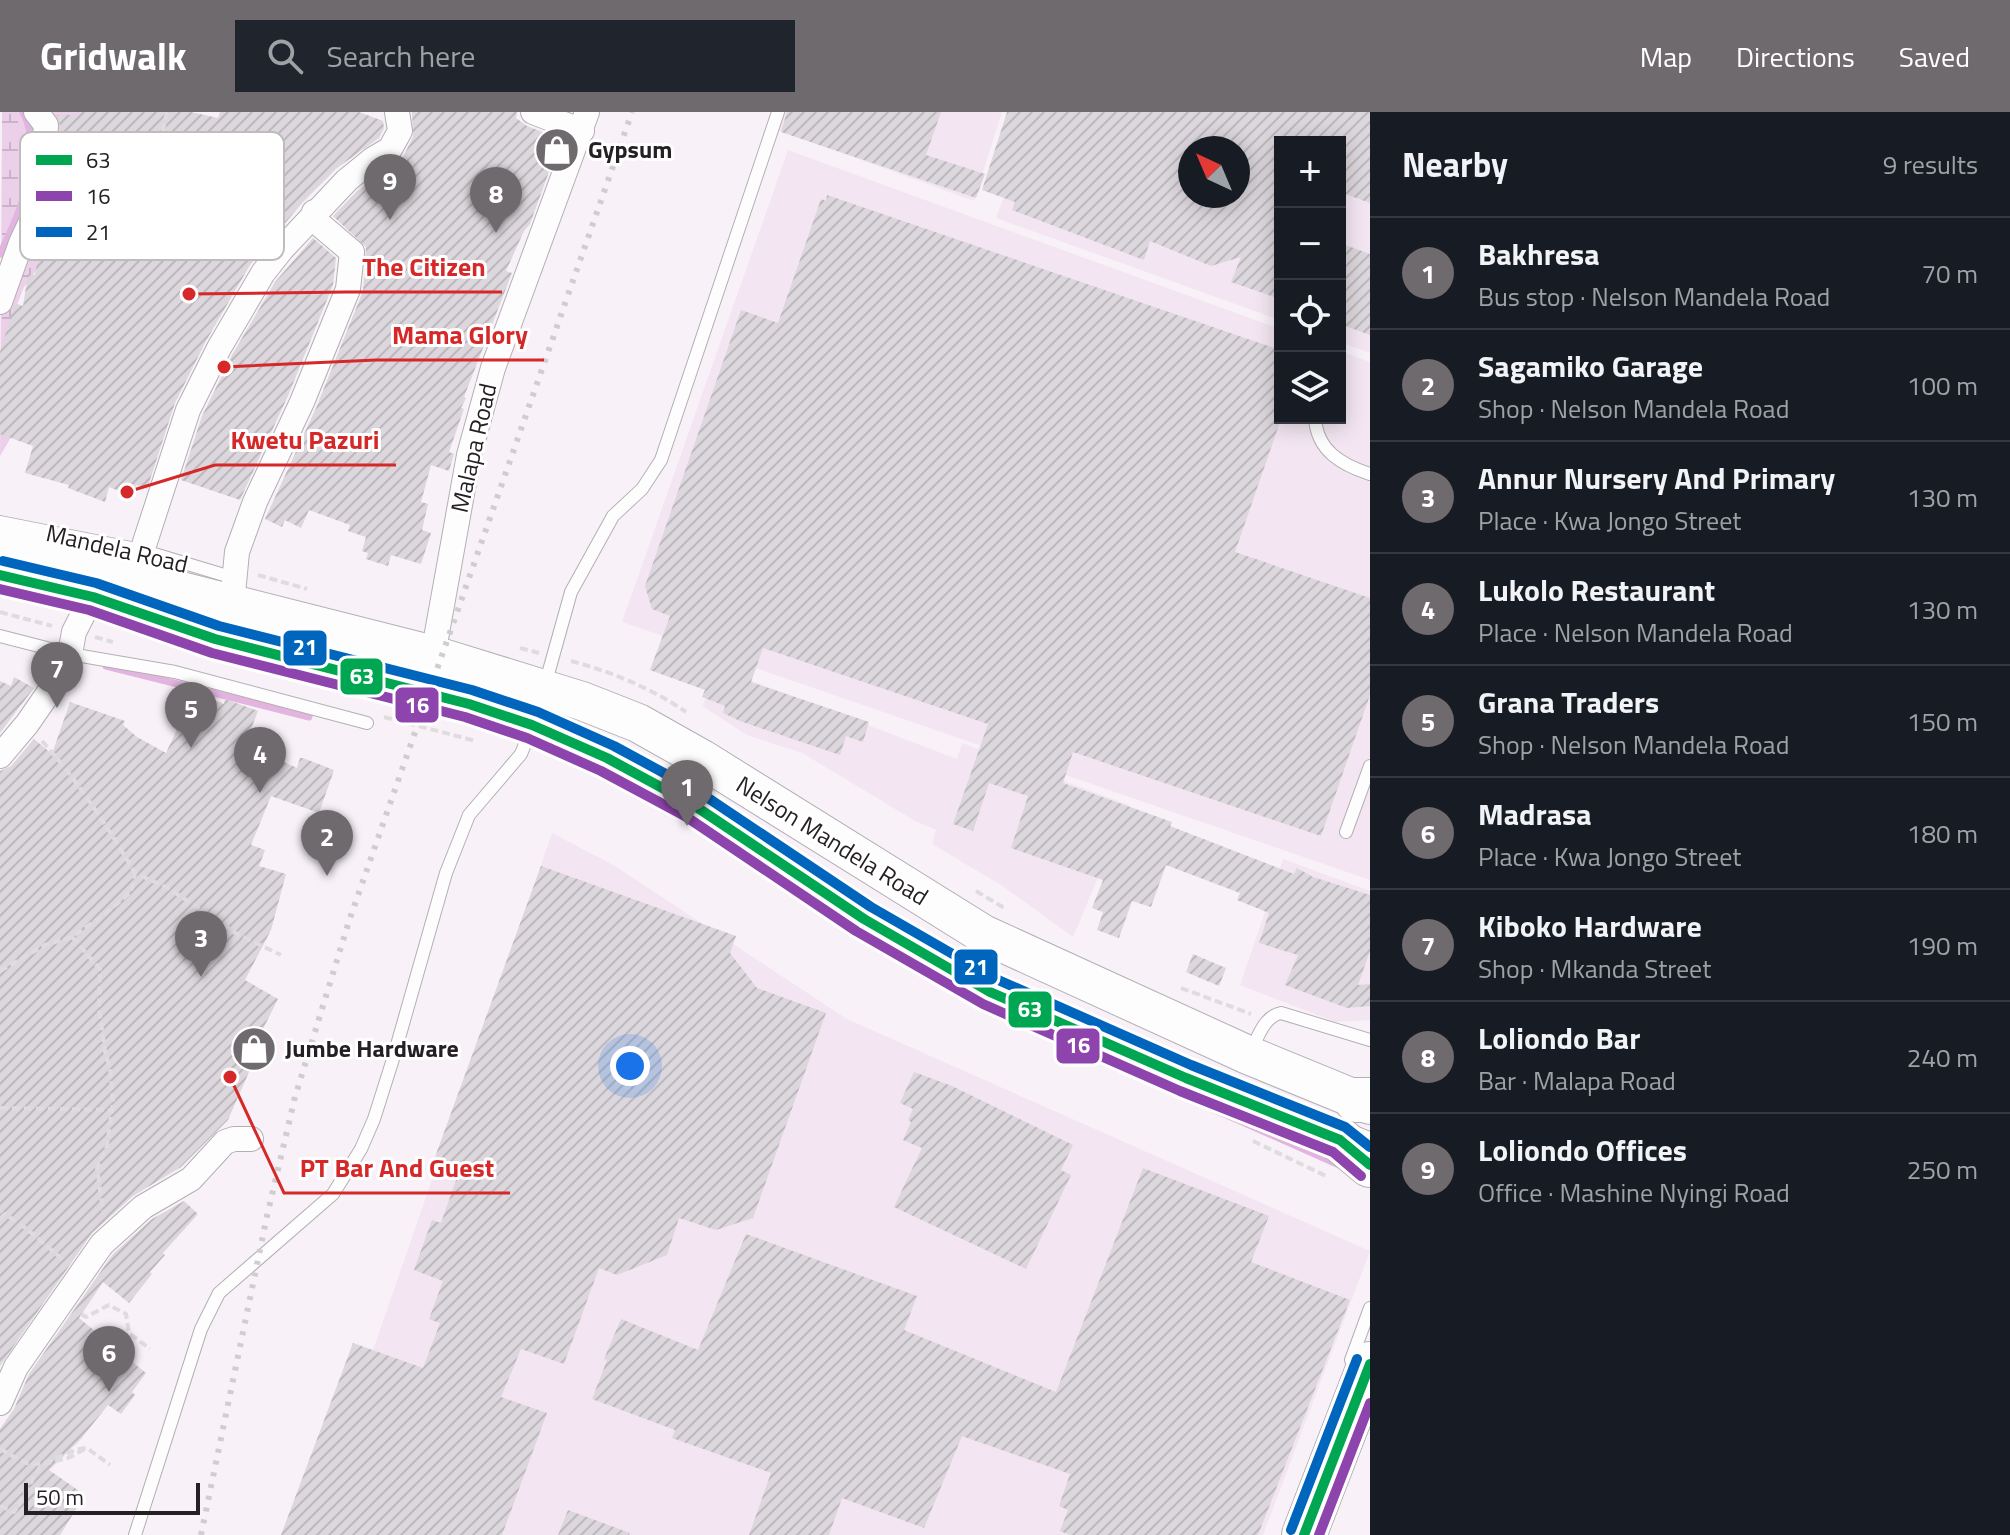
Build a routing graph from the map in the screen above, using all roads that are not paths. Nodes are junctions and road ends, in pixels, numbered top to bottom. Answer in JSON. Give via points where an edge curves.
{"nodes":[{"id":1,"x":36,"y":112,"type":"edge"},
{"id":2,"x":397,"y":112,"type":"edge"},
{"id":3,"x":533,"y":112,"type":"edge"},
{"id":4,"x":778,"y":112,"type":"edge"},
{"id":5,"x":584,"y":121,"type":"edge"},
{"id":6,"x":46,"y":132,"type":"edge"},
{"id":7,"x":314,"y":212,"type":"junction"},
{"id":8,"x":20,"y":246,"type":"edge"},
{"id":9,"x":284,"y":248,"type":"edge"},
{"id":10,"x":274,"y":260,"type":"edge"},
{"id":11,"x":0,"y":302,"type":"edge"},
{"id":12,"x":1315,"y":424,"type":"edge"},
{"id":13,"x":1370,"y":474,"type":"edge"},
{"id":14,"x":0,"y":522,"type":"edge"},
{"id":15,"x":0,"y":545,"type":"edge"},
{"id":16,"x":118,"y":574,"type":"junction"},
{"id":17,"x":0,"y":575,"type":"edge"},
{"id":18,"x":233,"y":591,"type":"junction"},
{"id":19,"x":0,"y":636,"type":"edge"},
{"id":20,"x":72,"y":643,"type":"junction"},
{"id":21,"x":433,"y":655,"type":"junction"},
{"id":22,"x":544,"y":689,"type":"junction"},
{"id":23,"x":371,"y":719,"type":"road end"},
{"id":24,"x":526,"y":740,"type":"junction"},
{"id":25,"x":0,"y":756,"type":"edge"},
{"id":26,"x":1370,"y":766,"type":"edge"},
{"id":27,"x":1346,"y":832,"type":"dead end"},
{"id":28,"x":1370,"y":1040,"type":"edge"},
{"id":29,"x":1248,"y":1055,"type":"junction"},
{"id":30,"x":1365,"y":1102,"type":"edge"},
{"id":31,"x":251,"y":1139,"type":"dead end"},
{"id":32,"x":1353,"y":1159,"type":"edge"},
{"id":33,"x":1370,"y":1308,"type":"edge"},
{"id":34,"x":1370,"y":1364,"type":"edge"},
{"id":35,"x":0,"y":1403,"type":"edge"},
{"id":36,"x":1370,"y":1441,"type":"edge"},
{"id":37,"x":135,"y":1535,"type":"edge"},
{"id":38,"x":1285,"y":1535,"type":"edge"},
{"id":39,"x":1304,"y":1535,"type":"edge"},
{"id":40,"x":1334,"y":1535,"type":"edge"}],
"edges":[{"from":1,"to":6,"type":"street"},
{"from":2,"to":7,"type":"street","via":[[400,131],[390,149],[362,167]]},
{"from":3,"to":5,"type":"street"},
{"from":4,"to":22,"type":"lane","via":[[661,460],[642,489],[613,516],[571,592]]},
{"from":5,"to":21,"type":"street","name":"Malapa Road","via":[[493,368],[469,455]]},
{"from":7,"to":9,"type":"street"},
{"from":7,"to":18,"type":"street","via":[[319,224],[352,252],[348,289],[255,502],[237,552]]},
{"from":8,"to":11,"type":"street"},
{"from":10,"to":16,"type":"street","via":[[216,352]]},
{"from":12,"to":13,"type":"lane","via":[[1326,449],[1345,466]]},
{"from":14,"to":16,"type":"lane","name":"Mandela Road"},
{"from":15,"to":16,"type":"main road","name":"Nelson Mandela Road"},
{"from":16,"to":17,"type":"main road","name":"Nelson Mandela Road"},
{"from":16,"to":18,"type":"main road","name":"Nelson Mandela Road"},
{"from":16,"to":20,"type":"street"},
{"from":16,"to":24,"type":"main road","name":"Nelson Mandela Road","via":[[215,639],[469,704]]},
{"from":18,"to":21,"type":"main road","name":"Nelson Mandela Road"},
{"from":19,"to":20,"type":"lane"},
{"from":20,"to":23,"type":"lane"},
{"from":20,"to":25,"type":"street","via":[[61,675]]},
{"from":21,"to":22,"type":"main road","name":"Nelson Mandela Road"},
{"from":22,"to":24,"type":"lane"},
{"from":22,"to":29,"type":"main road","name":"Nelson Mandela Road","via":[[638,723],[983,934]]},
{"from":24,"to":32,"type":"main road","name":"Nelson Mandela Road","via":[[607,758],[692,804],[864,919],[990,992]]},
{"from":24,"to":37,"type":"lane","via":[[469,815],[446,873],[393,1059],[361,1149],[333,1194],[219,1293],[201,1329]]},
{"from":26,"to":27,"type":"lane"},
{"from":28,"to":29,"type":"lane","via":[[1281,1013],[1267,1020]]},
{"from":29,"to":30,"type":"main road","name":"Nelson Mandela Road"},
{"from":31,"to":35,"type":"street","via":[[225,1142],[191,1179],[143,1207],[102,1244],[16,1367]]},
{"from":33,"to":38,"type":"lane"},
{"from":34,"to":39,"type":"highway"},
{"from":36,"to":40,"type":"highway"}]}
